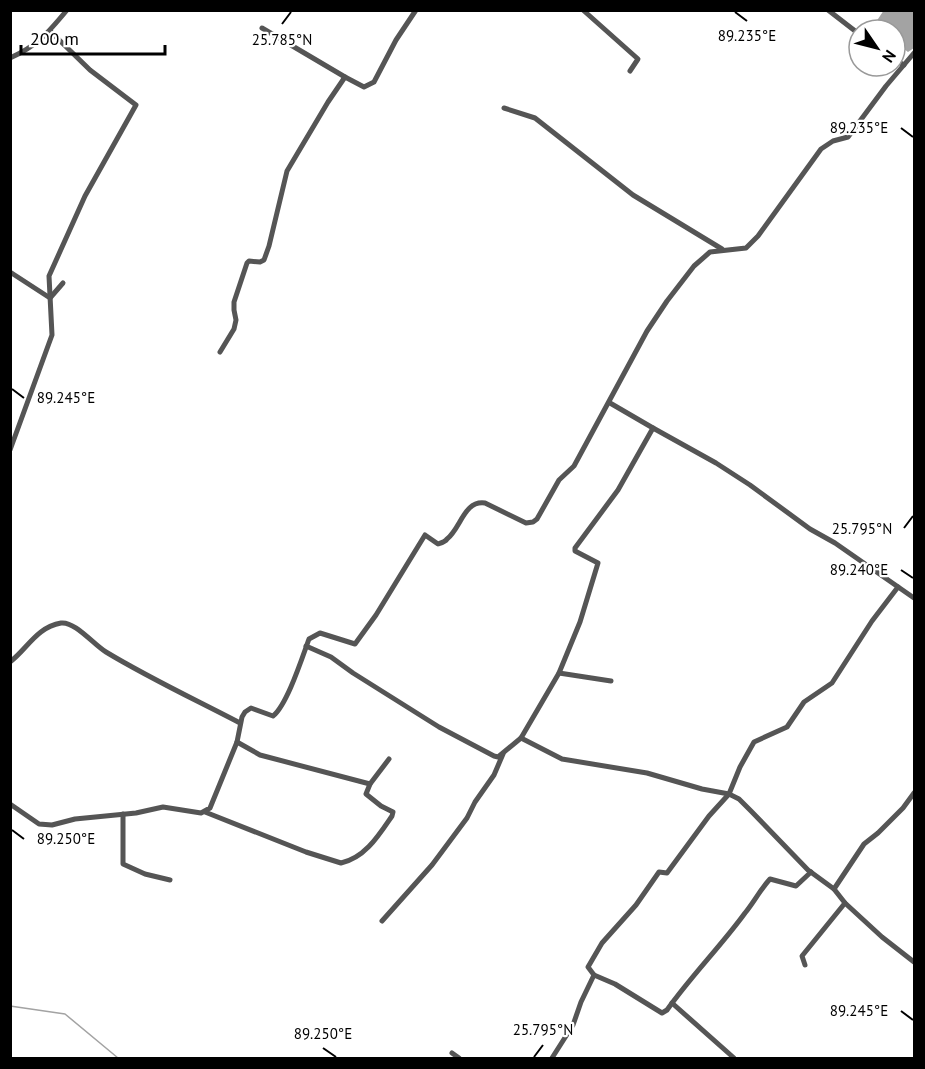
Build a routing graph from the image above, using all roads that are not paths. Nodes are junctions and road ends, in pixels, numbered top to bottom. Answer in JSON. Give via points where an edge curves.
{"nodes":[{"id":1,"x":67,"y":10,"type":"edge"},
{"id":2,"x":416,"y":10,"type":"edge"},
{"id":3,"x":583,"y":10,"type":"edge"},
{"id":4,"x":828,"y":10,"type":"edge"},
{"id":5,"x":847,"y":25,"type":"edge"},
{"id":6,"x":262,"y":28,"type":"dead end"},
{"id":7,"x":50,"y":31,"type":"junction"},
{"id":8,"x":10,"y":58,"type":"edge"},
{"id":9,"x":630,"y":71,"type":"dead end"},
{"id":10,"x":345,"y":77,"type":"junction"},
{"id":11,"x":895,"y":78,"type":"edge"},
{"id":12,"x":504,"y":108,"type":"dead end"},
{"id":13,"x":722,"y":249,"type":"junction"},
{"id":14,"x":10,"y":272,"type":"edge"},
{"id":15,"x":63,"y":283,"type":"dead end"},
{"id":16,"x":50,"y":297,"type":"junction"},
{"id":17,"x":220,"y":352,"type":"dead end"},
{"id":18,"x":610,"y":403,"type":"junction"},
{"id":19,"x":652,"y":428,"type":"junction"},
{"id":20,"x":10,"y":450,"type":"edge"},
{"id":21,"x":898,"y":587,"type":"junction"},
{"id":22,"x":915,"y":598,"type":"edge"},
{"id":23,"x":306,"y":646,"type":"junction"},
{"id":24,"x":10,"y":662,"type":"edge"},
{"id":25,"x":559,"y":673,"type":"junction"},
{"id":26,"x":611,"y":681,"type":"dead end"},
{"id":27,"x":240,"y":723,"type":"junction"},
{"id":28,"x":520,"y":738,"type":"junction"},
{"id":29,"x":237,"y":742,"type":"junction"},
{"id":30,"x":503,"y":754,"type":"junction"},
{"id":31,"x":389,"y":759,"type":"dead end"},
{"id":32,"x":370,"y":784,"type":"junction"},
{"id":33,"x":915,"y":792,"type":"edge"},
{"id":34,"x":729,"y":794,"type":"junction"},
{"id":35,"x":10,"y":804,"type":"edge"},
{"id":36,"x":205,"y":812,"type":"junction"},
{"id":37,"x":123,"y":814,"type":"junction"},
{"id":38,"x":811,"y":872,"type":"junction"},
{"id":39,"x":170,"y":880,"type":"dead end"},
{"id":40,"x":834,"y":889,"type":"junction"},
{"id":41,"x":845,"y":903,"type":"junction"},
{"id":42,"x":382,"y":921,"type":"dead end"},
{"id":43,"x":915,"y":962,"type":"edge"},
{"id":44,"x":805,"y":965,"type":"dead end"},
{"id":45,"x":594,"y":975,"type":"junction"},
{"id":46,"x":672,"y":1002,"type":"junction"},
{"id":47,"x":452,"y":1053,"type":"dead end"},
{"id":48,"x":459,"y":1059,"type":"edge"},
{"id":49,"x":552,"y":1059,"type":"edge"},
{"id":50,"x":734,"y":1059,"type":"edge"}],
"edges":[{"from":1,"to":7,"type":"street"},
{"from":2,"to":10,"type":"street","via":[[374,82],[364,87]]},
{"from":3,"to":9,"type":"street","via":[[638,59]]},
{"from":4,"to":5,"type":"street"},
{"from":6,"to":10,"type":"street"},
{"from":7,"to":8,"type":"street","via":[[30,49]]},
{"from":7,"to":16,"type":"street","via":[[90,70],[136,105],[85,196],[49,276]]},
{"from":10,"to":17,"type":"street","via":[[287,171],[264,260],[247,263],[234,302],[234,329]]},
{"from":11,"to":13,"type":"street","via":[[848,137],[821,149],[746,248]]},
{"from":12,"to":13,"type":"street","via":[[535,118],[633,195]]},
{"from":13,"to":18,"type":"street","via":[[710,252],[694,266],[667,301]]},
{"from":14,"to":16,"type":"street"},
{"from":15,"to":16,"type":"street"},
{"from":16,"to":20,"type":"street","via":[[52,335]]},
{"from":18,"to":19,"type":"street"},
{"from":18,"to":23,"type":"street","via":[[574,466],[559,480],[537,519],[526,523],[479,502],[472,505],[448,539],[438,544],[425,536],[355,644],[320,633],[309,639]]},
{"from":19,"to":21,"type":"street","via":[[725,469]]},
{"from":19,"to":25,"type":"street","via":[[618,490],[575,548],[596,560],[598,566]]},
{"from":21,"to":22,"type":"street"},
{"from":21,"to":34,"type":"street","via":[[832,683],[804,702],[787,727],[754,742]]},
{"from":23,"to":27,"type":"street","via":[[279,711],[273,716],[251,708]]},
{"from":23,"to":30,"type":"street","via":[[331,657],[439,727],[494,756]]},
{"from":24,"to":27,"type":"street","via":[[39,633],[62,623],[70,624],[104,651]]},
{"from":25,"to":26,"type":"street"},
{"from":25,"to":28,"type":"street"},
{"from":27,"to":29,"type":"street"},
{"from":28,"to":30,"type":"street"},
{"from":28,"to":34,"type":"street","via":[[562,759],[638,771]]},
{"from":29,"to":32,"type":"street","via":[[260,756]]},
{"from":29,"to":36,"type":"street"},
{"from":30,"to":42,"type":"street","via":[[467,818]]},
{"from":31,"to":32,"type":"street"},
{"from":32,"to":36,"type":"street","via":[[366,794],[393,812],[392,816],[363,853],[341,863]]},
{"from":33,"to":40,"type":"street","via":[[864,844]]},
{"from":34,"to":38,"type":"street","via":[[739,799]]},
{"from":34,"to":45,"type":"street","via":[[667,873],[659,872],[602,944],[588,967]]},
{"from":35,"to":37,"type":"street","via":[[39,824]]},
{"from":36,"to":37,"type":"street","via":[[163,807]]},
{"from":37,"to":39,"type":"street","via":[[123,864]]},
{"from":38,"to":40,"type":"street"},
{"from":38,"to":46,"type":"street","via":[[796,886],[770,879]]},
{"from":40,"to":41,"type":"street"},
{"from":41,"to":43,"type":"street"},
{"from":41,"to":44,"type":"street","via":[[802,956]]},
{"from":45,"to":46,"type":"street","via":[[637,996],[658,1012],[662,1013]]},
{"from":45,"to":49,"type":"street","via":[[573,1025]]},
{"from":46,"to":50,"type":"street"},
{"from":47,"to":48,"type":"street"}]}
